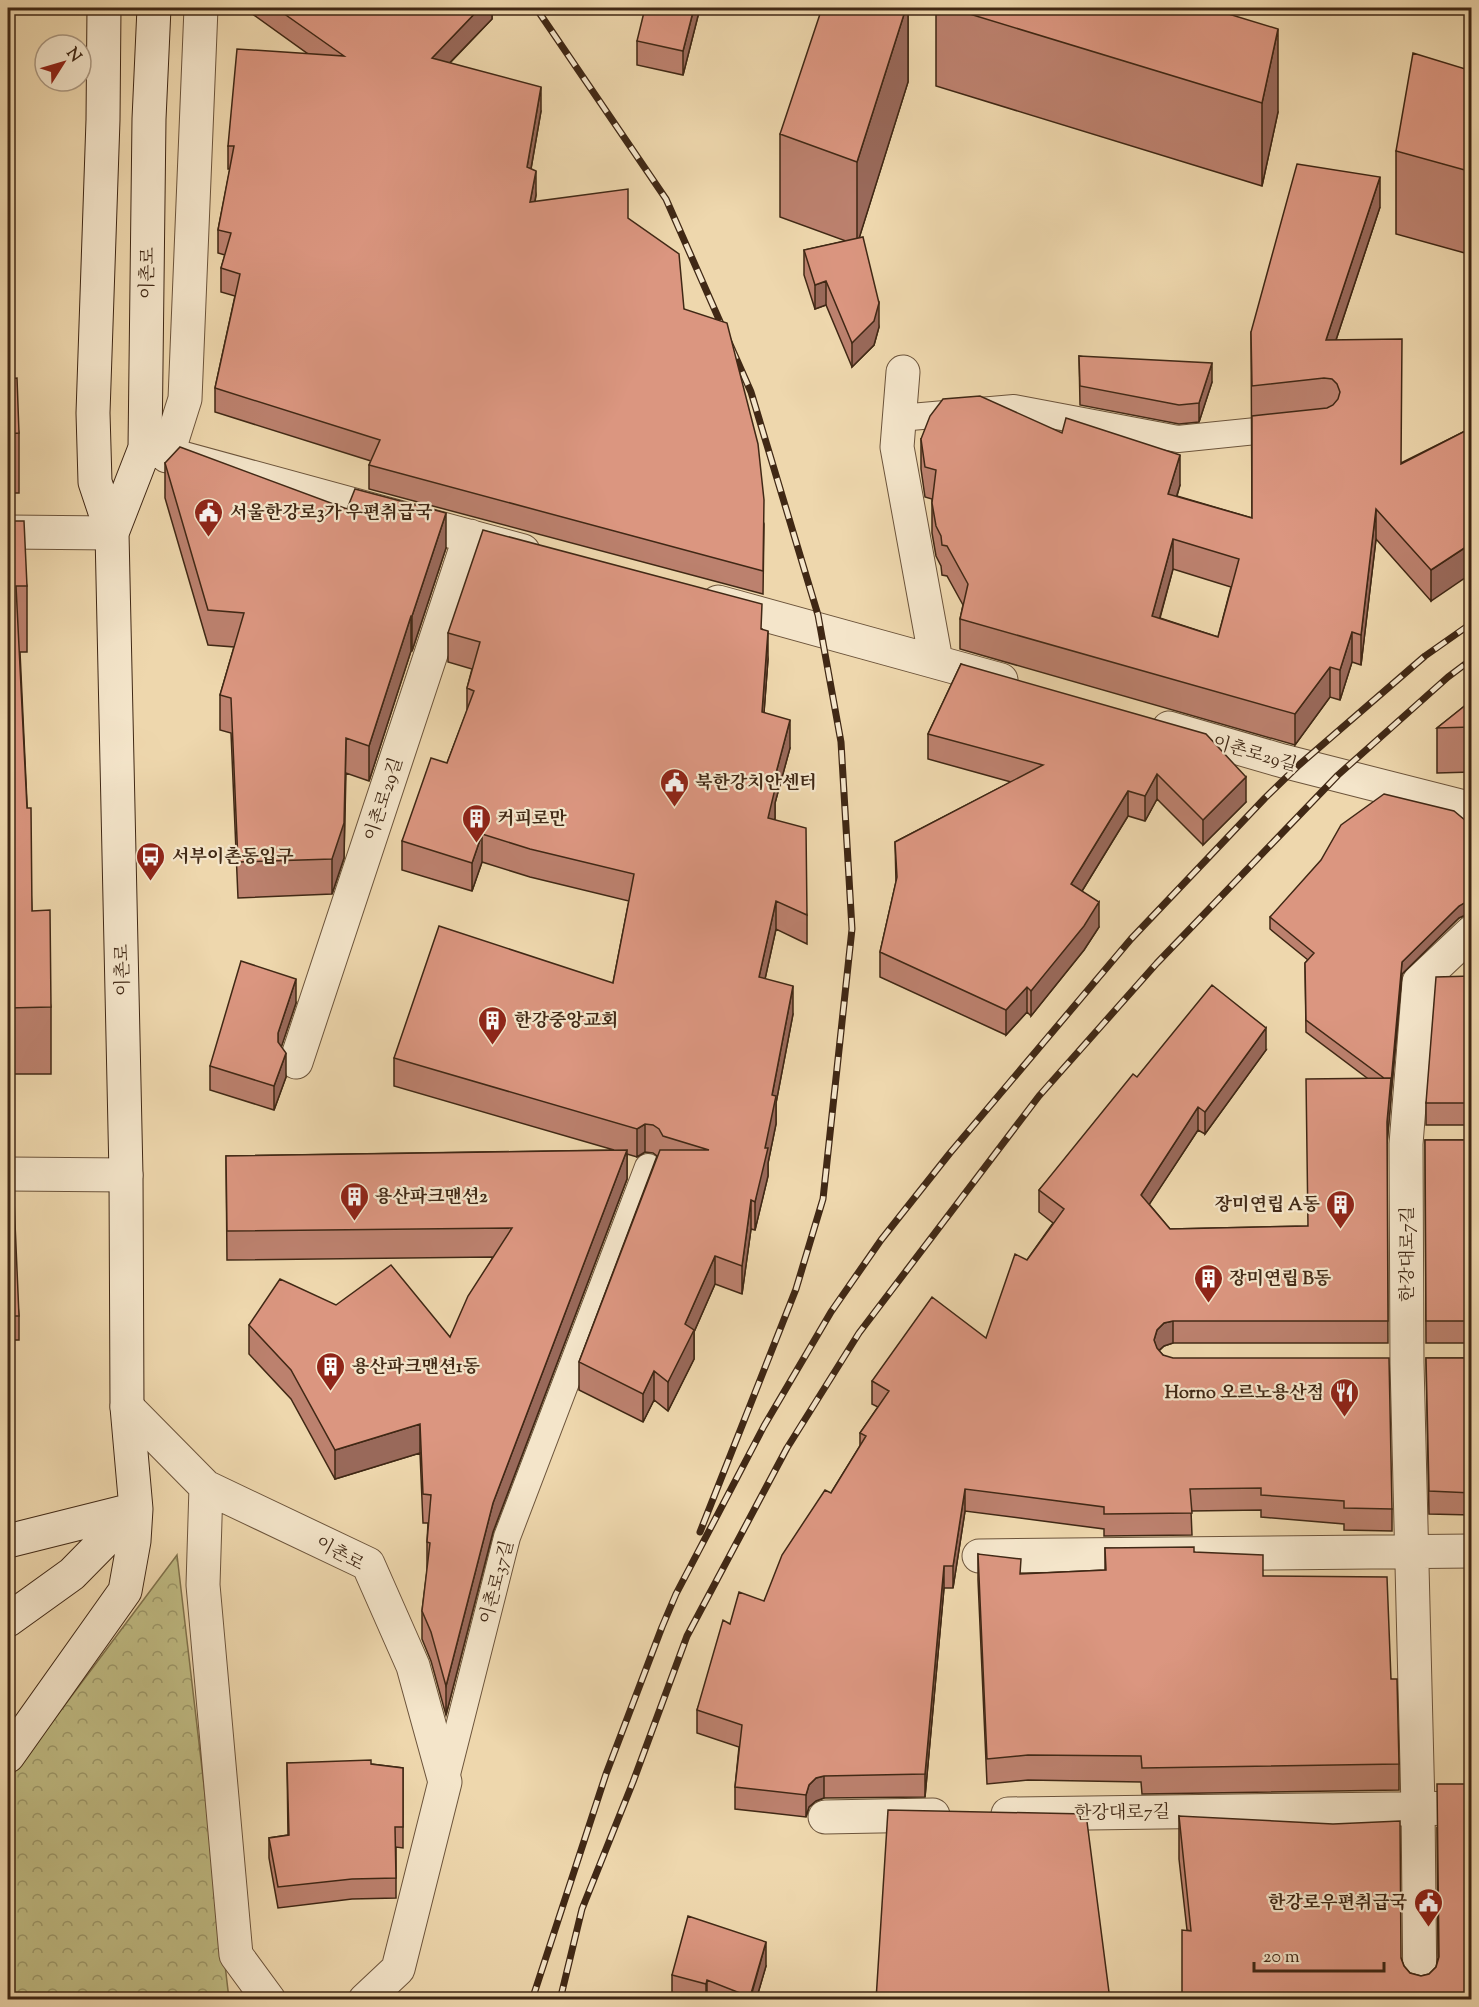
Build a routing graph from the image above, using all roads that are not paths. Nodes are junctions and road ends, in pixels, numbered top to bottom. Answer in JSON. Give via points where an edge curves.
{"nodes":[{"id":1,"x":104,"y":8,"type":"edge"},
{"id":2,"x":154,"y":8,"type":"edge"},
{"id":3,"x":201,"y":8,"type":"edge"},
{"id":4,"x":903,"y":372,"type":"dead end"},
{"id":5,"x":899,"y":418,"type":"junction"},
{"id":6,"x":1313,"y":425,"type":"edge"},
{"id":7,"x":156,"y":452,"type":"junction"},
{"id":8,"x":8,"y":532,"type":"edge"},
{"id":9,"x":112,"y":533,"type":"junction"},
{"id":10,"x":470,"y":536,"type":"junction"},
{"id":11,"x":549,"y":557,"type":"edge"},
{"id":12,"x":684,"y":593,"type":"edge"},
{"id":13,"x":936,"y":661,"type":"junction"},
{"id":14,"x":1025,"y":687,"type":"edge"},
{"id":15,"x":1137,"y":719,"type":"edge"},
{"id":16,"x":1472,"y":809,"type":"edge"},
{"id":17,"x":1472,"y":932,"type":"edge"},
{"id":18,"x":1461,"y":981,"type":"edge"},
{"id":19,"x":1419,"y":982,"type":"junction"},
{"id":20,"x":296,"y":1062,"type":"dead end"},
{"id":21,"x":1406,"y":1144,"type":"junction"},
{"id":22,"x":1439,"y":1144,"type":"edge"},
{"id":23,"x":648,"y":1167,"type":"dead end"},
{"id":24,"x":8,"y":1174,"type":"edge"},
{"id":25,"x":126,"y":1175,"type":"junction"},
{"id":26,"x":1439,"y":1362,"type":"edge"},
{"id":27,"x":1372,"y":1363,"type":"edge"},
{"id":28,"x":1407,"y":1363,"type":"junction"},
{"id":29,"x":127,"y":1407,"type":"junction"},
{"id":30,"x":206,"y":1487,"type":"junction"},
{"id":31,"x":136,"y":1509,"type":"junction"},
{"id":32,"x":8,"y":1541,"type":"edge"},
{"id":33,"x":1472,"y":1551,"type":"edge"},
{"id":34,"x":1412,"y":1552,"type":"junction"},
{"id":35,"x":979,"y":1556,"type":"edge"},
{"id":36,"x":8,"y":1620,"type":"edge"},
{"id":37,"x":8,"y":1756,"type":"edge"},
{"id":38,"x":445,"y":1782,"type":"junction"},
{"id":39,"x":1418,"y":1808,"type":"junction"},
{"id":40,"x":1472,"y":1808,"type":"edge"},
{"id":41,"x":825,"y":1817,"type":"dead end"},
{"id":42,"x":268,"y":2000,"type":"edge"},
{"id":43,"x":365,"y":2000,"type":"edge"},
{"id":44,"x":1420,"y":2000,"type":"edge"}],
"edges":[{"from":1,"to":9,"type":"street","name":"이촌로","via":[[93,414],[95,482]]},
{"from":2,"to":7,"type":"street","name":"이촌로","via":[[149,119]]},
{"from":3,"to":7,"type":"street","via":[[185,399]]},
{"from":4,"to":5,"type":"street"},
{"from":5,"to":6,"type":"lane","via":[[1014,408],[1178,438]]},
{"from":5,"to":13,"type":"street","via":[[897,447]]},
{"from":7,"to":9,"type":"street","name":"이촌로"},
{"from":7,"to":10,"type":"street"},
{"from":8,"to":9,"type":"street"},
{"from":9,"to":25,"type":"street","name":"이촌로"},
{"from":10,"to":11,"type":"street"},
{"from":10,"to":20,"type":"street","name":"이촌로29길"},
{"from":12,"to":13,"type":"street"},
{"from":13,"to":14,"type":"street"},
{"from":15,"to":16,"type":"street","name":"이촌로29길"},
{"from":17,"to":19,"type":"street"},
{"from":18,"to":19,"type":"street"},
{"from":19,"to":21,"type":"street","name":"한강대로7길"},
{"from":21,"to":22,"type":"street"},
{"from":21,"to":28,"type":"street","name":"한강대로7길"},
{"from":23,"to":38,"type":"lane","name":"이촌로37길","via":[[507,1538]]},
{"from":24,"to":25,"type":"street"},
{"from":25,"to":29,"type":"street","name":"이촌로"},
{"from":26,"to":28,"type":"street"},
{"from":27,"to":28,"type":"street"},
{"from":28,"to":34,"type":"street","name":"한강대로7길"},
{"from":29,"to":30,"type":"street","name":"이촌로"},
{"from":29,"to":31,"type":"street","name":"이촌로"},
{"from":30,"to":38,"type":"street","name":"이촌로","via":[[368,1564],[413,1666]]},
{"from":30,"to":42,"type":"street","via":[[203,1585],[236,1955]]},
{"from":31,"to":32,"type":"street"},
{"from":31,"to":36,"type":"street","via":[[72,1574]]},
{"from":31,"to":37,"type":"street","name":"이촌로","via":[[125,1591]]},
{"from":33,"to":34,"type":"street"},
{"from":34,"to":35,"type":"street"},
{"from":34,"to":39,"type":"street","name":"한강대로7길"},
{"from":38,"to":43,"type":"street","name":"이촌로37길","via":[[398,1968]]},
{"from":39,"to":40,"type":"street","name":"한강대로7길"},
{"from":39,"to":41,"type":"street","name":"한강대로7길"},
{"from":39,"to":44,"type":"street","name":"한강대로7길"}]}
